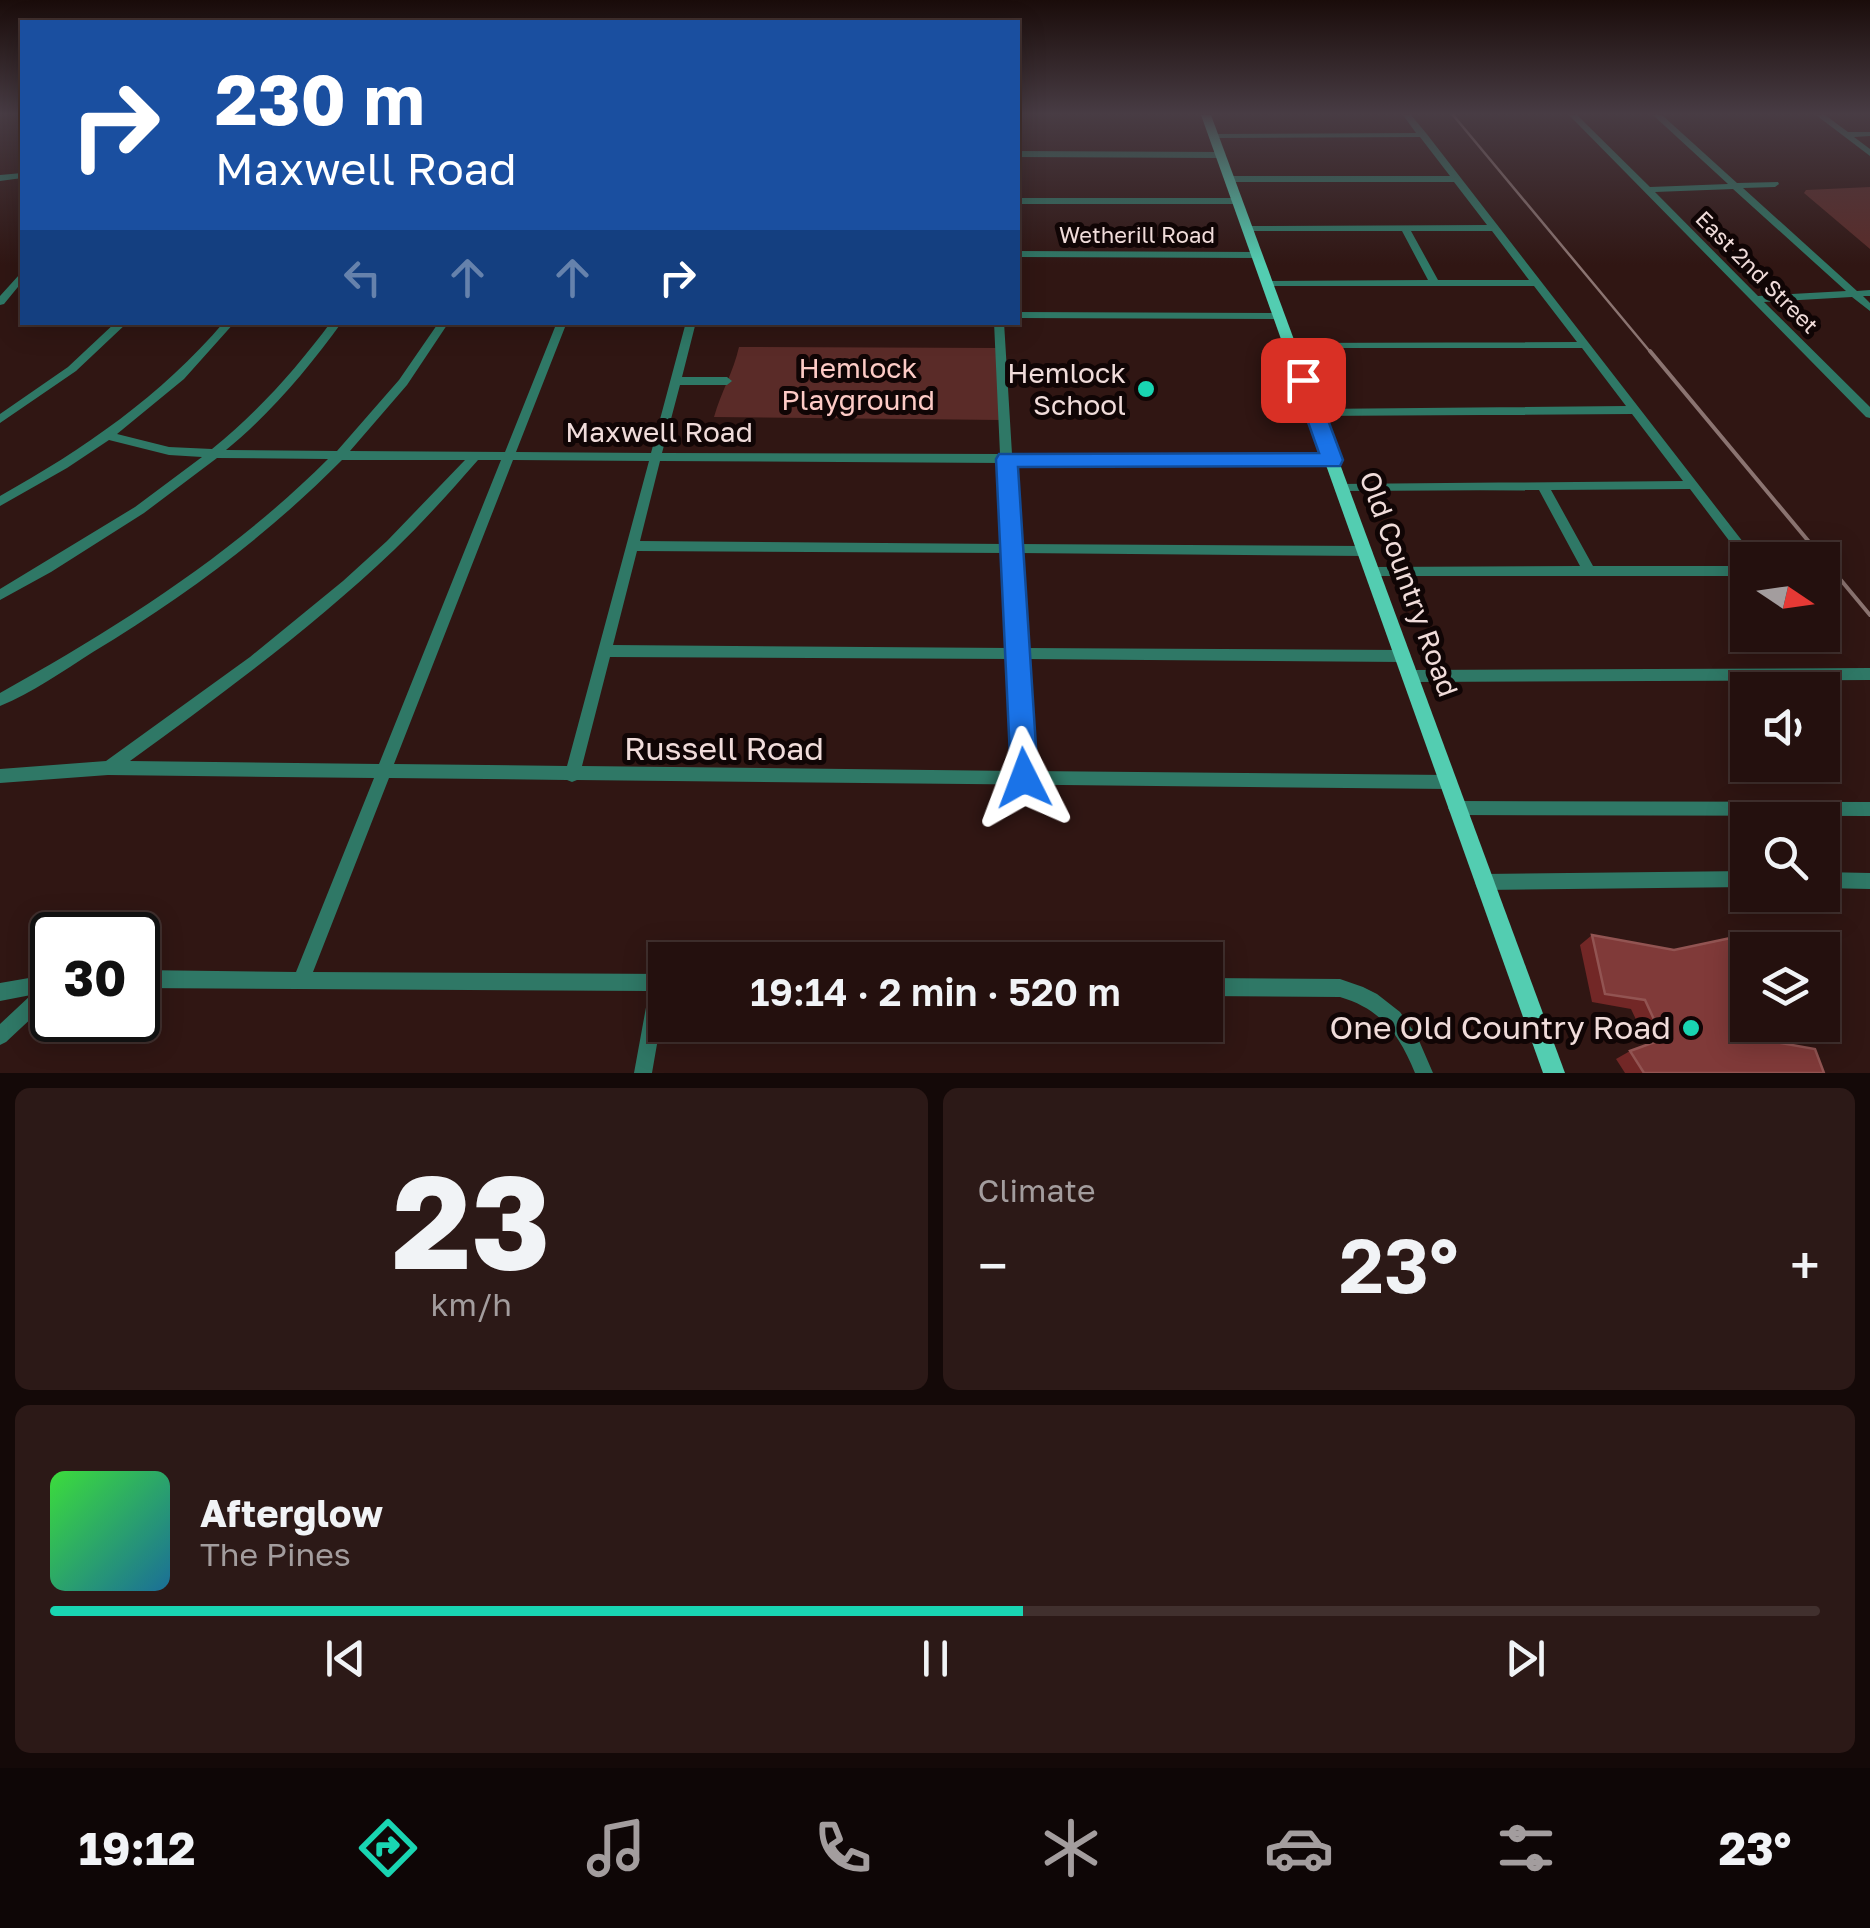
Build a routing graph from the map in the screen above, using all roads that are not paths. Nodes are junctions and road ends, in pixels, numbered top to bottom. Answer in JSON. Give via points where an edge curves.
{"nodes":[{"id":1,"x":1224,"y":165,"type":"edge"},
{"id":2,"x":1445,"y":165,"type":"edge"},
{"id":3,"x":1622,"y":165,"type":"edge"},
{"id":4,"x":1712,"y":165,"type":"edge"},
{"id":5,"x":1456,"y":179,"type":"junction"},
{"id":6,"x":1230,"y":180,"type":"junction"},
{"id":7,"x":1775,"y":184,"type":"dead end"},
{"id":8,"x":1735,"y":186,"type":"junction"},
{"id":9,"x":1647,"y":190,"type":"junction"},
{"id":10,"x":1020,"y":200,"type":"edge"},
{"id":11,"x":1238,"y":201,"type":"junction"},
{"id":12,"x":1248,"y":228,"type":"junction"},
{"id":13,"x":1405,"y":228,"type":"junction"},
{"id":14,"x":1494,"y":228,"type":"junction"},
{"id":15,"x":1020,"y":254,"type":"edge"},
{"id":16,"x":1257,"y":255,"type":"junction"},
{"id":17,"x":20,"y":279,"type":"edge"},
{"id":18,"x":1434,"y":283,"type":"junction"},
{"id":19,"x":1537,"y":283,"type":"junction"},
{"id":20,"x":1268,"y":284,"type":"junction"},
{"id":21,"x":1870,"y":293,"type":"edge"},
{"id":22,"x":1854,"y":294,"type":"junction"},
{"id":23,"x":1,"y":299,"type":"edge"},
{"id":24,"x":1756,"y":299,"type":"junction"},
{"id":25,"x":1870,"y":308,"type":"edge"},
{"id":26,"x":1020,"y":315,"type":"edge"},
{"id":27,"x":1280,"y":316,"type":"junction"},
{"id":28,"x":120,"y":325,"type":"edge"},
{"id":29,"x":227,"y":325,"type":"edge"},
{"id":30,"x":334,"y":325,"type":"edge"},
{"id":31,"x":442,"y":325,"type":"edge"},
{"id":32,"x":561,"y":325,"type":"edge"},
{"id":33,"x":690,"y":325,"type":"edge"},
{"id":34,"x":1000,"y":325,"type":"edge"},
{"id":35,"x":1585,"y":345,"type":"junction"},
{"id":36,"x":1291,"y":346,"type":"junction"},
{"id":37,"x":676,"y":381,"type":"junction"},
{"id":38,"x":727,"y":381,"type":"dead end"},
{"id":39,"x":1636,"y":410,"type":"junction"},
{"id":40,"x":1315,"y":413,"type":"junction"},
{"id":41,"x":1870,"y":414,"type":"edge"},
{"id":42,"x":0,"y":418,"type":"edge"},
{"id":43,"x":107,"y":436,"type":"junction"},
{"id":44,"x":212,"y":454,"type":"junction"},
{"id":45,"x":339,"y":456,"type":"junction"},
{"id":46,"x":476,"y":456,"type":"junction"},
{"id":47,"x":508,"y":457,"type":"junction"},
{"id":48,"x":656,"y":457,"type":"junction"},
{"id":49,"x":1007,"y":459,"type":"junction"},
{"id":50,"x":1332,"y":460,"type":"junction"},
{"id":51,"x":1544,"y":486,"type":"junction"},
{"id":52,"x":1694,"y":486,"type":"junction"},
{"id":53,"x":1342,"y":487,"type":"junction"},
{"id":54,"x":0,"y":502,"type":"edge"},
{"id":55,"x":1737,"y":542,"type":"edge"},
{"id":56,"x":632,"y":546,"type":"junction"},
{"id":57,"x":1012,"y":549,"type":"junction"},
{"id":58,"x":1366,"y":551,"type":"junction"},
{"id":59,"x":1373,"y":572,"type":"junction"},
{"id":60,"x":1589,"y":572,"type":"junction"},
{"id":61,"x":1730,"y":572,"type":"edge"},
{"id":62,"x":0,"y":595,"type":"edge"},
{"id":63,"x":605,"y":650,"type":"junction"},
{"id":64,"x":1018,"y":654,"type":"junction"},
{"id":65,"x":1403,"y":656,"type":"junction"},
{"id":66,"x":1870,"y":674,"type":"edge"},
{"id":67,"x":1411,"y":676,"type":"junction"},
{"id":68,"x":0,"y":700,"type":"edge"},
{"id":69,"x":108,"y":768,"type":"junction"},
{"id":70,"x":383,"y":773,"type":"junction"},
{"id":71,"x":0,"y":776,"type":"edge"},
{"id":72,"x":572,"y":776,"type":"junction"},
{"id":73,"x":1024,"y":778,"type":"junction"},
{"id":74,"x":1448,"y":782,"type":"junction"},
{"id":75,"x":1456,"y":808,"type":"junction"},
{"id":76,"x":1870,"y":808,"type":"edge"},
{"id":77,"x":1730,"y":880,"type":"edge"},
{"id":78,"x":1840,"y":880,"type":"edge"},
{"id":79,"x":1870,"y":881,"type":"edge"},
{"id":80,"x":1483,"y":882,"type":"junction"},
{"id":81,"x":160,"y":979,"type":"edge"},
{"id":82,"x":301,"y":980,"type":"junction"},
{"id":83,"x":648,"y":983,"type":"edge"},
{"id":84,"x":1223,"y":987,"type":"edge"},
{"id":85,"x":30,"y":989,"type":"edge"},
{"id":86,"x":0,"y":992,"type":"edge"},
{"id":87,"x":30,"y":1007,"type":"edge"},
{"id":88,"x":0,"y":1036,"type":"edge"},
{"id":89,"x":650,"y":1042,"type":"edge"},
{"id":90,"x":644,"y":1073,"type":"edge"},
{"id":91,"x":1424,"y":1073,"type":"edge"},
{"id":92,"x":1554,"y":1073,"type":"edge"}],
"edges":[{"from":1,"to":6,"type":"main road","name":"Old Country Road"},
{"from":2,"to":5,"type":"street"},
{"from":3,"to":9,"type":"street","name":"East 2nd Street"},
{"from":4,"to":8,"type":"street"},
{"from":5,"to":6,"type":"street"},
{"from":5,"to":14,"type":"street"},
{"from":6,"to":11,"type":"main road","name":"Old Country Road"},
{"from":7,"to":8,"type":"street"},
{"from":8,"to":9,"type":"street"},
{"from":8,"to":22,"type":"street"},
{"from":9,"to":24,"type":"street","name":"East 2nd Street"},
{"from":10,"to":11,"type":"street"},
{"from":11,"to":12,"type":"main road","name":"Old Country Road"},
{"from":12,"to":13,"type":"street"},
{"from":12,"to":16,"type":"main road","name":"Old Country Road"},
{"from":13,"to":14,"type":"street"},
{"from":13,"to":18,"type":"street"},
{"from":14,"to":19,"type":"street"},
{"from":15,"to":16,"type":"street","name":"Wetherill Road"},
{"from":16,"to":20,"type":"main road","name":"Old Country Road"},
{"from":17,"to":23,"type":"street"},
{"from":18,"to":19,"type":"street"},
{"from":18,"to":20,"type":"street"},
{"from":19,"to":35,"type":"street"},
{"from":20,"to":27,"type":"main road","name":"Old Country Road"},
{"from":21,"to":22,"type":"street"},
{"from":22,"to":24,"type":"street"},
{"from":22,"to":25,"type":"street"},
{"from":24,"to":41,"type":"street","name":"East 2nd Street"},
{"from":26,"to":27,"type":"street"},
{"from":27,"to":36,"type":"main road","name":"Old Country Road"},
{"from":28,"to":42,"type":"street","via":[[72,369]]},
{"from":29,"to":43,"type":"street"},
{"from":30,"to":44,"type":"street","via":[[288,383]]},
{"from":31,"to":45,"type":"street","via":[[394,395]]},
{"from":32,"to":47,"type":"street"},
{"from":33,"to":37,"type":"street"},
{"from":34,"to":49,"type":"street"},
{"from":35,"to":36,"type":"street"},
{"from":35,"to":39,"type":"street"},
{"from":36,"to":40,"type":"main road","name":"Old Country Road"},
{"from":37,"to":38,"type":"street"},
{"from":37,"to":48,"type":"street"},
{"from":39,"to":40,"type":"street"},
{"from":39,"to":52,"type":"street"},
{"from":40,"to":50,"type":"main road","name":"Old Country Road"},
{"from":43,"to":44,"type":"street","name":"Maxwell Road"},
{"from":43,"to":54,"type":"street"},
{"from":44,"to":45,"type":"street","name":"Maxwell Road"},
{"from":44,"to":62,"type":"street","via":[[102,535]]},
{"from":45,"to":46,"type":"street","name":"Maxwell Road"},
{"from":45,"to":68,"type":"street","via":[[275,515],[161,602]]},
{"from":46,"to":47,"type":"street","name":"Maxwell Road"},
{"from":46,"to":69,"type":"street","via":[[409,530],[308,621]]},
{"from":47,"to":48,"type":"street","name":"Maxwell Road"},
{"from":47,"to":70,"type":"street"},
{"from":48,"to":49,"type":"street","name":"Maxwell Road"},
{"from":48,"to":56,"type":"street"},
{"from":49,"to":50,"type":"street","name":"Maxwell Road"},
{"from":49,"to":57,"type":"street"},
{"from":50,"to":53,"type":"main road","name":"Old Country Road"},
{"from":51,"to":52,"type":"street"},
{"from":51,"to":53,"type":"street"},
{"from":51,"to":60,"type":"street"},
{"from":52,"to":55,"type":"street"},
{"from":53,"to":58,"type":"main road","name":"Old Country Road"},
{"from":56,"to":57,"type":"street"},
{"from":56,"to":63,"type":"street"},
{"from":57,"to":58,"type":"street"},
{"from":57,"to":64,"type":"street"},
{"from":58,"to":59,"type":"main road","name":"Old Country Road"},
{"from":59,"to":60,"type":"street"},
{"from":59,"to":65,"type":"main road","name":"Old Country Road"},
{"from":60,"to":61,"type":"street"},
{"from":63,"to":64,"type":"street"},
{"from":63,"to":72,"type":"street"},
{"from":64,"to":65,"type":"street"},
{"from":64,"to":73,"type":"street"},
{"from":65,"to":67,"type":"main road","name":"Old Country Road"},
{"from":66,"to":67,"type":"street"},
{"from":67,"to":74,"type":"main road","name":"Old Country Road"},
{"from":69,"to":70,"type":"street","name":"Russell Road"},
{"from":69,"to":71,"type":"street","name":"Russell Road"},
{"from":70,"to":72,"type":"street","name":"Russell Road"},
{"from":70,"to":82,"type":"street"},
{"from":72,"to":73,"type":"street","name":"Russell Road"},
{"from":73,"to":74,"type":"street","name":"Russell Road"},
{"from":74,"to":75,"type":"main road","name":"Old Country Road"},
{"from":75,"to":76,"type":"street"},
{"from":75,"to":80,"type":"main road","name":"Old Country Road"},
{"from":77,"to":80,"type":"street"},
{"from":78,"to":79,"type":"street"},
{"from":80,"to":92,"type":"main road","name":"Old Country Road"},
{"from":81,"to":82,"type":"street"},
{"from":82,"to":83,"type":"street"},
{"from":84,"to":91,"type":"street","via":[[1360,993],[1396,1017]]},
{"from":85,"to":86,"type":"street"},
{"from":87,"to":88,"type":"street"},
{"from":89,"to":90,"type":"street"}]}
